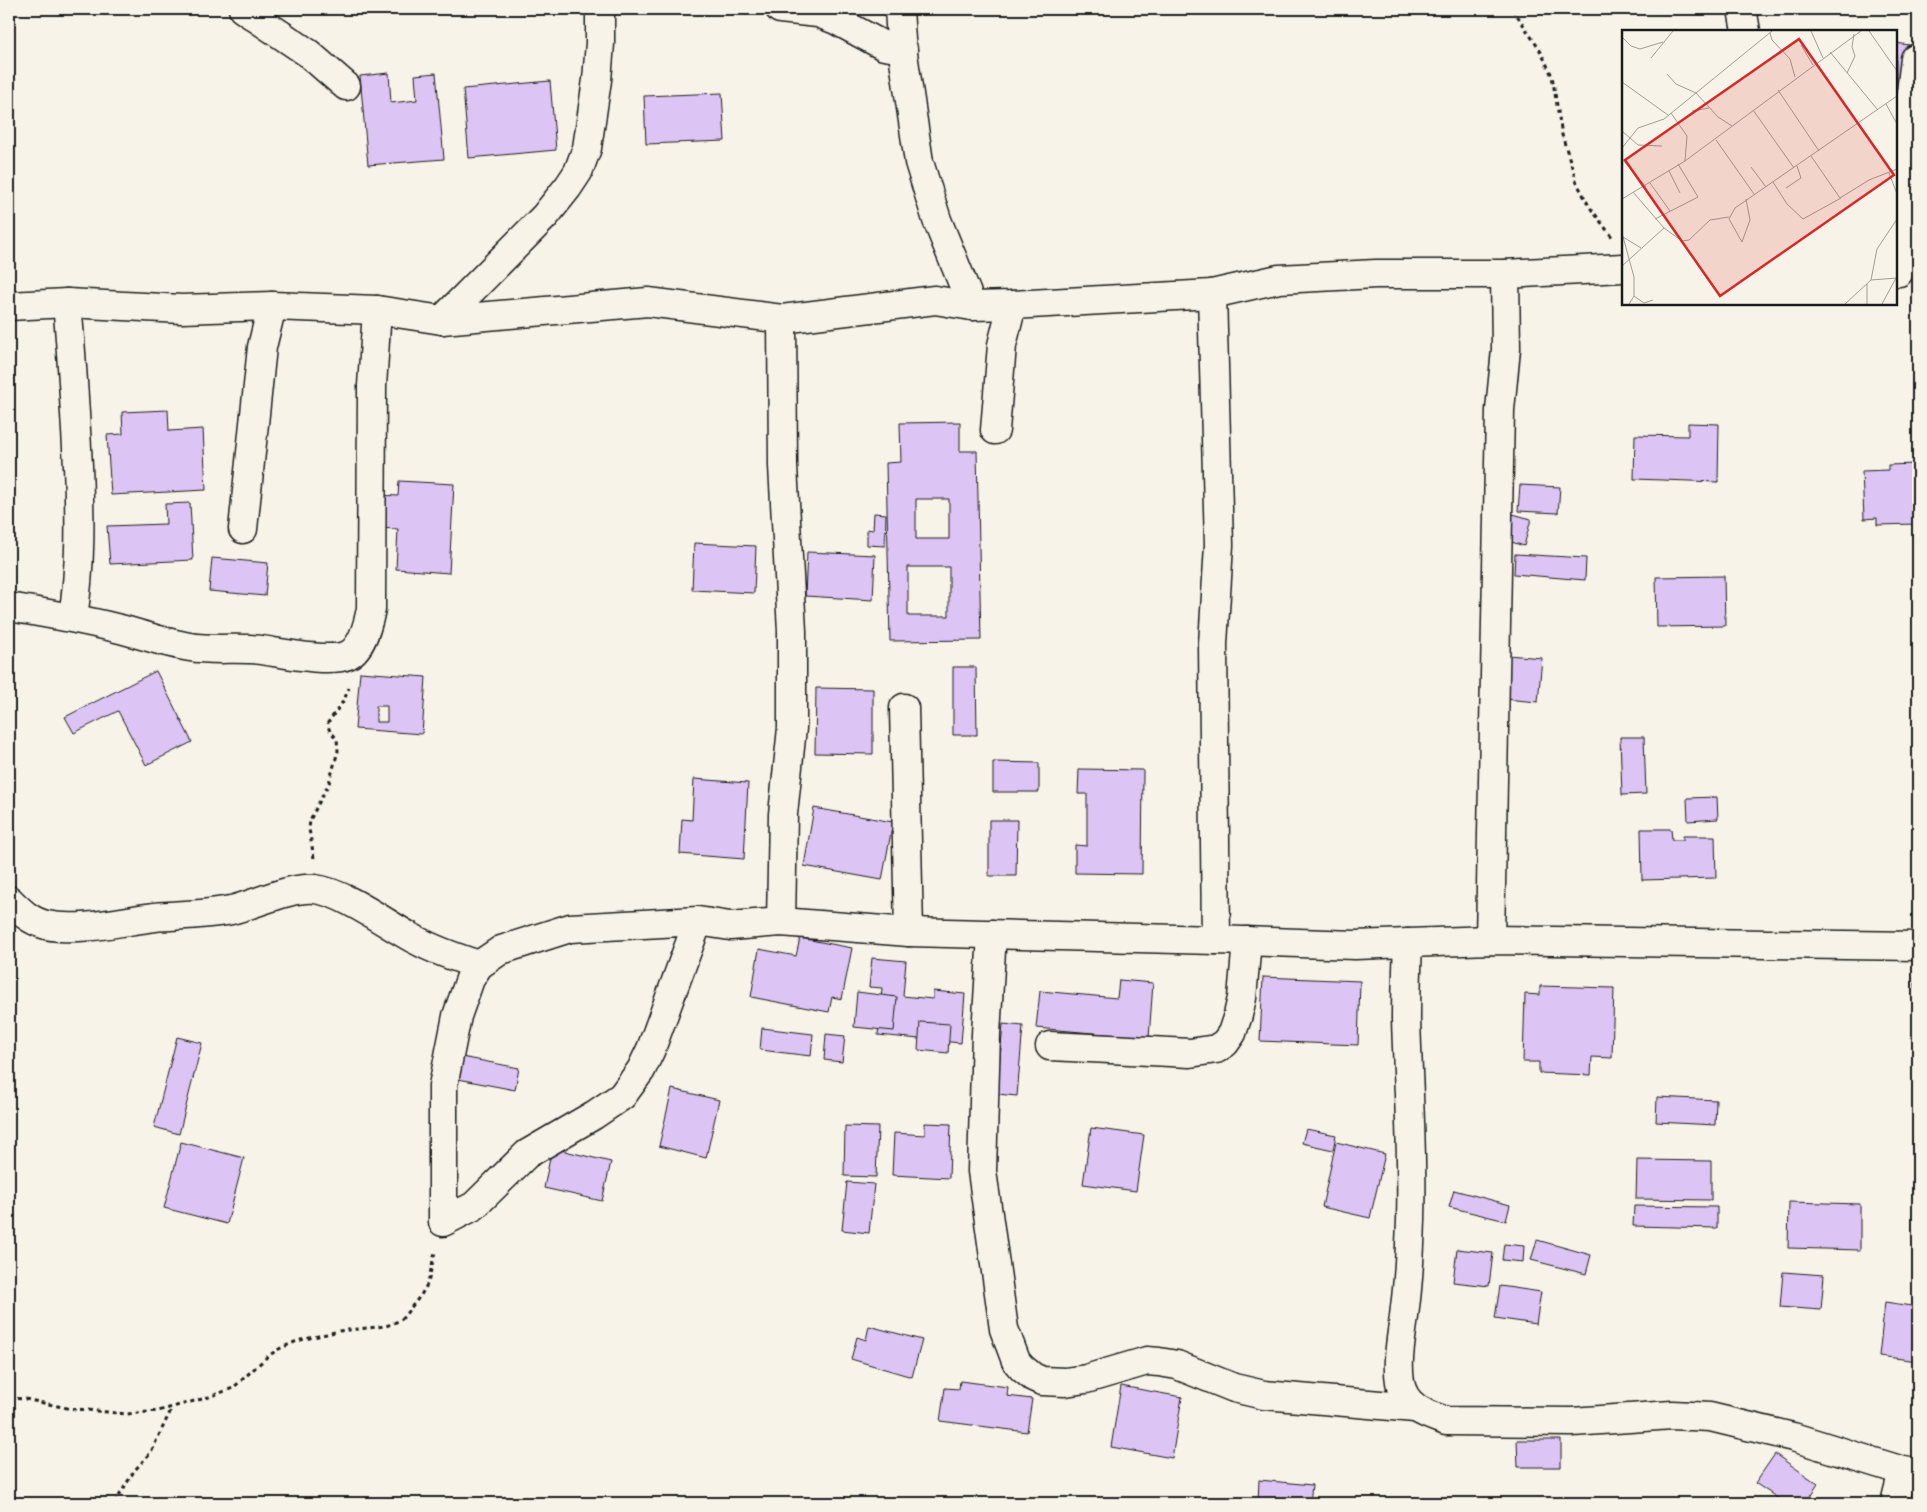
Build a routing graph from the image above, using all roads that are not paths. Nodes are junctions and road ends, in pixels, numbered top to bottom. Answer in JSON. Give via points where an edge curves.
{"nodes":[{"id":1,"x":243,"y":9,"type":"edge"},
{"id":2,"x":600,"y":9,"type":"edge"},
{"id":3,"x":780,"y":9,"type":"edge"},
{"id":4,"x":899,"y":9,"type":"edge"},
{"id":5,"x":1742,"y":9,"type":"edge"},
{"id":6,"x":1746,"y":30,"type":"edge"},
{"id":7,"x":903,"y":49,"type":"junction"},
{"id":8,"x":1915,"y":59,"type":"dead end"},
{"id":9,"x":346,"y":86,"type":"dead end"},
{"id":10,"x":1622,"y":268,"type":"edge"},
{"id":11,"x":1904,"y":272,"type":"edge"},
{"id":12,"x":1505,"y":274,"type":"junction"},
{"id":13,"x":1212,"y":294,"type":"junction"},
{"id":14,"x":10,"y":302,"type":"edge"},
{"id":15,"x":67,"y":303,"type":"junction"},
{"id":16,"x":1012,"y":305,"type":"junction"},
{"id":17,"x":272,"y":306,"type":"junction"},
{"id":18,"x":972,"y":306,"type":"junction"},
{"id":19,"x":377,"y":310,"type":"junction"},
{"id":20,"x":782,"y":318,"type":"junction"},
{"id":21,"x":442,"y":320,"type":"junction"},
{"id":22,"x":995,"y":430,"type":"dead end"},
{"id":23,"x":244,"y":529,"type":"dead end"},
{"id":24,"x":9,"y":607,"type":"edge"},
{"id":25,"x":73,"y":617,"type":"junction"},
{"id":26,"x":904,"y":708,"type":"dead end"},
{"id":27,"x":9,"y":900,"type":"edge"},
{"id":28,"x":698,"y":921,"type":"junction"},
{"id":29,"x":781,"y":922,"type":"junction"},
{"id":30,"x":909,"y":932,"type":"junction"},
{"id":31,"x":992,"y":934,"type":"junction"},
{"id":32,"x":1216,"y":940,"type":"junction"},
{"id":33,"x":1490,"y":940,"type":"junction"},
{"id":34,"x":1247,"y":941,"type":"junction"},
{"id":35,"x":1408,"y":943,"type":"junction"},
{"id":36,"x":1918,"y":946,"type":"edge"},
{"id":37,"x":479,"y":965,"type":"junction"},
{"id":38,"x":1050,"y":1046,"type":"dead end"},
{"id":39,"x":1415,"y":1408,"type":"junction"},
{"id":40,"x":1911,"y":1472,"type":"edge"},
{"id":41,"x":1895,"y":1503,"type":"edge"}],
"edges":[{"from":1,"to":9,"type":"street","via":[[308,53]]},
{"from":2,"to":21,"type":"street","via":[[597,80],[586,148],[578,172],[545,216]]},
{"from":3,"to":7,"type":"street","via":[[818,13],[884,46]]},
{"from":4,"to":7,"type":"street"},
{"from":5,"to":6,"type":"street"},
{"from":7,"to":18,"type":"street","via":[[919,162],[937,220]]},
{"from":8,"to":11,"type":"street","via":[[1904,151]]},
{"from":10,"to":12,"type":"street"},
{"from":12,"to":13,"type":"street","via":[[1376,274],[1279,279]]},
{"from":12,"to":33,"type":"street","via":[[1506,349],[1500,410]]},
{"from":13,"to":16,"type":"street"},
{"from":13,"to":32,"type":"street","via":[[1219,545],[1213,644]]},
{"from":14,"to":15,"type":"street"},
{"from":15,"to":17,"type":"street","via":[[182,309]]},
{"from":15,"to":25,"type":"street","via":[[80,514],[80,560]]},
{"from":16,"to":18,"type":"street"},
{"from":16,"to":22,"type":"street","via":[[1002,345]]},
{"from":17,"to":19,"type":"street"},
{"from":17,"to":23,"type":"street","via":[[262,347]]},
{"from":18,"to":20,"type":"street","via":[[935,300]]},
{"from":19,"to":21,"type":"street"},
{"from":19,"to":25,"type":"street","via":[[372,386],[371,609],[364,633],[352,653],[334,658],[258,650],[192,648]]},
{"from":20,"to":21,"type":"street","via":[[648,302]]},
{"from":20,"to":29,"type":"street","via":[[783,466],[792,640],[792,728],[783,814]]},
{"from":24,"to":25,"type":"street"},
{"from":26,"to":30,"type":"street"},
{"from":27,"to":37,"type":"street","via":[[38,922],[60,928],[216,913],[298,890],[322,890],[337,895],[424,944]]},
{"from":28,"to":29,"type":"street","via":[[730,926]]},
{"from":28,"to":37,"type":"street","via":[[570,928],[501,950]]},
{"from":28,"to":37,"type":"street","via":[[651,1049],[641,1070],[622,1096],[527,1154],[474,1206],[443,1222],[443,1086],[457,1016],[470,979]]},
{"from":29,"to":30,"type":"street"},
{"from":30,"to":31,"type":"street"},
{"from":31,"to":32,"type":"street"},
{"from":31,"to":39,"type":"street","via":[[982,1171],[1004,1329],[1016,1362],[1042,1381],[1065,1382],[1147,1361],[1160,1362],[1264,1395]]},
{"from":32,"to":34,"type":"street"},
{"from":33,"to":35,"type":"street"},
{"from":33,"to":36,"type":"street"},
{"from":34,"to":35,"type":"street","via":[[1355,945]]},
{"from":34,"to":38,"type":"street","via":[[1238,1015],[1232,1033],[1216,1049],[1190,1053]]},
{"from":35,"to":39,"type":"street","via":[[1406,1017],[1411,1220],[1399,1359],[1400,1383],[1405,1399]]},
{"from":39,"to":40,"type":"street","via":[[1446,1421],[1482,1423],[1572,1422],[1672,1415],[1710,1417],[1793,1437]]},
{"from":40,"to":41,"type":"street"}]}
